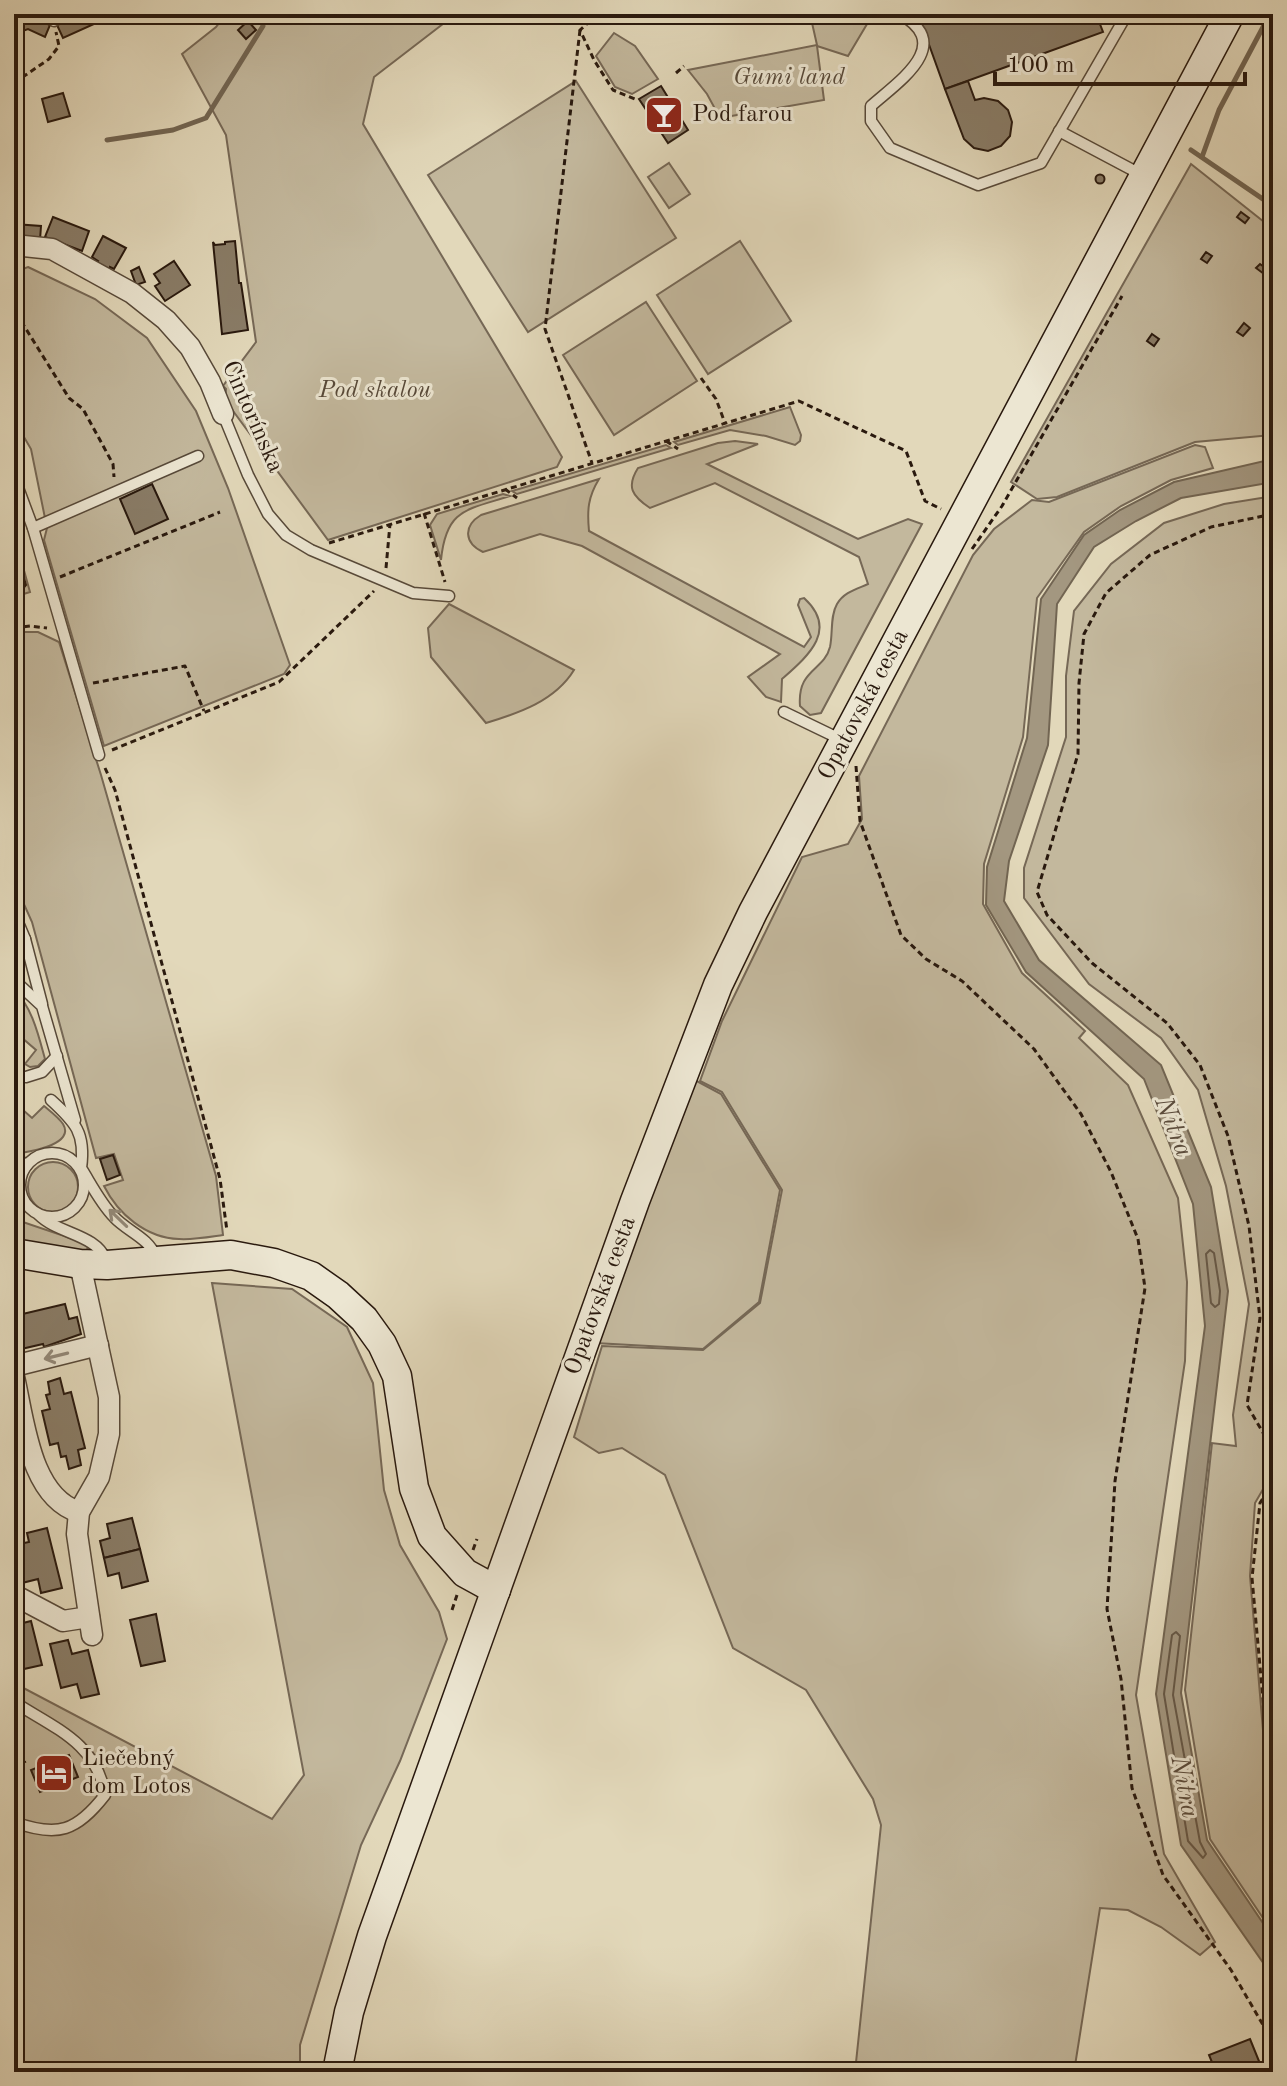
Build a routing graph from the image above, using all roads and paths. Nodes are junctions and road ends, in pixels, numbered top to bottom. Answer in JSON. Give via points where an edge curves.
{"nodes":[{"id":1,"x":598,"y":14,"type":"edge"},
{"id":2,"x":900,"y":14,"type":"edge"},
{"id":3,"x":1127,"y":14,"type":"edge"},
{"id":4,"x":1230,"y":14,"type":"edge"},
{"id":5,"x":53,"y":18,"type":"edge"},
{"id":6,"x":580,"y":30,"type":"junction"},
{"id":7,"x":684,"y":66,"type":"dead end"},
{"id":8,"x":676,"y":73,"type":"dead end"},
{"id":9,"x":14,"y":83,"type":"edge"},
{"id":10,"x":635,"y":99,"type":"dead end"},
{"id":11,"x":1059,"y":131,"type":"junction"},
{"id":12,"x":1145,"y":177,"type":"junction"},
{"id":13,"x":14,"y":245,"type":"edge"},
{"id":14,"x":14,"y":266,"type":"edge"},
{"id":15,"x":1122,"y":296,"type":"dead end"},
{"id":16,"x":701,"y":378,"type":"dead end"},
{"id":17,"x":223,"y":414,"type":"joint"},
{"id":18,"x":725,"y":423,"type":"junction"},
{"id":19,"x":666,"y":441,"type":"junction"},
{"id":20,"x":678,"y":449,"type":"dead end"},
{"id":21,"x":198,"y":456,"type":"dead end"},
{"id":22,"x":592,"y":463,"type":"junction"},
{"id":23,"x":14,"y":477,"type":"edge"},
{"id":24,"x":118,"y":484,"type":"dead end"},
{"id":25,"x":505,"y":489,"type":"junction"},
{"id":26,"x":517,"y":498,"type":"dead end"},
{"id":27,"x":941,"y":509,"type":"dead end"},
{"id":28,"x":220,"y":512,"type":"dead end"},
{"id":29,"x":424,"y":513,"type":"junction"},
{"id":30,"x":1273,"y":514,"type":"edge"},
{"id":31,"x":390,"y":524,"type":"junction"},
{"id":32,"x":33,"y":528,"type":"junction"},
{"id":33,"x":311,"y":550,"type":"junction"},
{"id":34,"x":966,"y":559,"type":"dead end"},
{"id":35,"x":60,"y":577,"type":"dead end"},
{"id":36,"x":385,"y":581,"type":"junction"},
{"id":37,"x":449,"y":596,"type":"joint"},
{"id":38,"x":14,"y":628,"type":"edge"},
{"id":39,"x":63,"y":631,"type":"junction"},
{"id":40,"x":93,"y":685,"type":"dead end"},
{"id":41,"x":205,"y":712,"type":"junction"},
{"id":42,"x":784,"y":712,"type":"dead end"},
{"id":43,"x":845,"y":741,"type":"junction"},
{"id":44,"x":99,"y":755,"type":"junction"},
{"id":45,"x":14,"y":913,"type":"edge"},
{"id":46,"x":25,"y":939,"type":"junction"},
{"id":47,"x":14,"y":954,"type":"edge"},
{"id":48,"x":14,"y":980,"type":"edge"},
{"id":49,"x":42,"y":1006,"type":"junction"},
{"id":50,"x":57,"y":1056,"type":"junction"},
{"id":51,"x":26,"y":1077,"type":"dead end"},
{"id":52,"x":51,"y":1100,"type":"dead end"},
{"id":53,"x":75,"y":1122,"type":"junction"},
{"id":54,"x":14,"y":1155,"type":"edge"},
{"id":55,"x":26,"y":1166,"type":"junction"},
{"id":56,"x":81,"y":1168,"type":"junction"},
{"id":57,"x":18,"y":1202,"type":"edge"},
{"id":58,"x":37,"y":1214,"type":"junction"},
{"id":59,"x":14,"y":1253,"type":"edge"},
{"id":60,"x":229,"y":1255,"type":"junction"},
{"id":61,"x":159,"y":1262,"type":"junction"},
{"id":62,"x":93,"y":1265,"type":"junction"},
{"id":63,"x":98,"y":1345,"type":"junction"},
{"id":64,"x":14,"y":1366,"type":"edge"},
{"id":65,"x":14,"y":1377,"type":"edge"},
{"id":66,"x":1273,"y":1450,"type":"edge"},
{"id":67,"x":1273,"y":1482,"type":"edge"},
{"id":68,"x":79,"y":1512,"type":"junction"},
{"id":69,"x":496,"y":1590,"type":"junction"},
{"id":70,"x":14,"y":1595,"type":"edge"},
{"id":71,"x":14,"y":1702,"type":"edge"},
{"id":72,"x":14,"y":1733,"type":"edge"},
{"id":73,"x":25,"y":1763,"type":"dead end"},
{"id":74,"x":1273,"y":1776,"type":"edge"},
{"id":75,"x":14,"y":1822,"type":"edge"},
{"id":76,"x":1273,"y":2042,"type":"edge"},
{"id":77,"x":337,"y":2072,"type":"edge"}],
"edges":[{"from":1,"to":6,"type":"path"},
{"from":2,"to":11,"type":"lane","via":[[916,23],[925,46],[919,61],[871,106],[871,121],[890,148],[978,185],[1041,163]]},
{"from":3,"to":11,"type":"lane"},
{"from":4,"to":12,"type":"street","name":"Opatovská cesta"},
{"from":5,"to":9,"type":"path","via":[[59,46]]},
{"from":6,"to":10,"type":"path","via":[[613,90]]},
{"from":6,"to":22,"type":"path","via":[[545,329]]},
{"from":7,"to":8,"type":"path"},
{"from":11,"to":12,"type":"lane"},
{"from":12,"to":43,"type":"street","name":"Opatovská cesta"},
{"from":13,"to":17,"type":"street","name":"Cintorínska","via":[[52,249],[132,293],[166,320],[190,347]]},
{"from":14,"to":24,"type":"path","via":[[21,273],[16,296],[21,321],[69,398],[83,409]]},
{"from":15,"to":34,"type":"path"},
{"from":16,"to":18,"type":"path"},
{"from":17,"to":33,"type":"lane","name":"Cintorínska","via":[[268,514],[286,535]]},
{"from":18,"to":19,"type":"path"},
{"from":18,"to":27,"type":"path","via":[[799,401],[906,451],[925,501]]},
{"from":19,"to":20,"type":"path"},
{"from":19,"to":22,"type":"path"},
{"from":21,"to":32,"type":"lane"},
{"from":22,"to":25,"type":"path"},
{"from":23,"to":32,"type":"lane"},
{"from":25,"to":26,"type":"path"},
{"from":25,"to":29,"type":"path"},
{"from":28,"to":35,"type":"path"},
{"from":29,"to":31,"type":"path"},
{"from":29,"to":37,"type":"path"},
{"from":30,"to":66,"type":"path","via":[[1211,527],[1150,555],[1106,593],[1084,634],[1078,754],[1037,892],[1047,915],[1074,944],[1167,1023],[1200,1065],[1228,1136],[1249,1226],[1260,1318],[1247,1405]]},
{"from":31,"to":33,"type":"path"},
{"from":31,"to":36,"type":"path"},
{"from":32,"to":39,"type":"lane"},
{"from":33,"to":36,"type":"lane","name":"Cintorínska"},
{"from":36,"to":37,"type":"lane","name":"Cintorínska","via":[[413,593]]},
{"from":36,"to":41,"type":"path","via":[[279,682]]},
{"from":38,"to":39,"type":"path"},
{"from":39,"to":44,"type":"lane"},
{"from":40,"to":41,"type":"path","via":[[185,666]]},
{"from":41,"to":44,"type":"path"},
{"from":42,"to":43,"type":"lane"},
{"from":43,"to":69,"type":"street","name":"Opatovská cesta","via":[[718,985]]},
{"from":43,"to":76,"type":"path","via":[[857,767],[860,821],[901,935],[926,959],[962,981],[1034,1049],[1081,1114],[1138,1239],[1145,1288],[1115,1481],[1107,1609],[1121,1679],[1132,1788],[1163,1875],[1231,1970]]},
{"from":44,"to":60,"type":"path","via":[[115,790],[220,1179]]},
{"from":45,"to":46,"type":"lane"},
{"from":46,"to":47,"type":"lane"},
{"from":46,"to":49,"type":"lane"},
{"from":48,"to":49,"type":"lane"},
{"from":49,"to":50,"type":"lane"},
{"from":50,"to":51,"type":"lane","via":[[42,1072]]},
{"from":50,"to":53,"type":"lane"},
{"from":52,"to":53,"type":"lane"},
{"from":53,"to":56,"type":"lane","via":[[84,1151]]},
{"from":54,"to":55,"type":"lane"},
{"from":55,"to":56,"type":"lane","via":[[48,1152],[72,1158]]},
{"from":55,"to":57,"type":"lane"},
{"from":56,"to":58,"type":"lane","via":[[86,1184],[82,1200],[70,1213],[54,1218]]},
{"from":61,"to":56,"type":"lane","one_way":true,"via":[[152,1245],[114,1217]]},
{"from":57,"to":58,"type":"lane"},
{"from":58,"to":62,"type":"lane","via":[[49,1226],[102,1251]]},
{"from":59,"to":62,"type":"street"},
{"from":60,"to":61,"type":"street"},
{"from":60,"to":69,"type":"street","via":[[311,1276],[364,1319],[397,1376],[414,1488],[432,1536],[465,1573]]},
{"from":61,"to":62,"type":"street"},
{"from":62,"to":63,"type":"street"},
{"from":63,"to":64,"type":"street","one_way":true},
{"from":63,"to":68,"type":"street","via":[[109,1397],[109,1434],[99,1477]]},
{"from":65,"to":68,"type":"street","via":[[41,1480],[66,1508]]},
{"from":67,"to":74,"type":"path","via":[[1260,1503],[1252,1578]]},
{"from":68,"to":70,"type":"street","via":[[77,1534],[90,1626],[63,1621]]},
{"from":69,"to":77,"type":"street","name":"Opatovská cesta","via":[[372,1936]]},
{"from":71,"to":75,"type":"lane","via":[[81,1745],[102,1773],[105,1795],[88,1817],[60,1831]]},
{"from":72,"to":73,"type":"path"}]}
